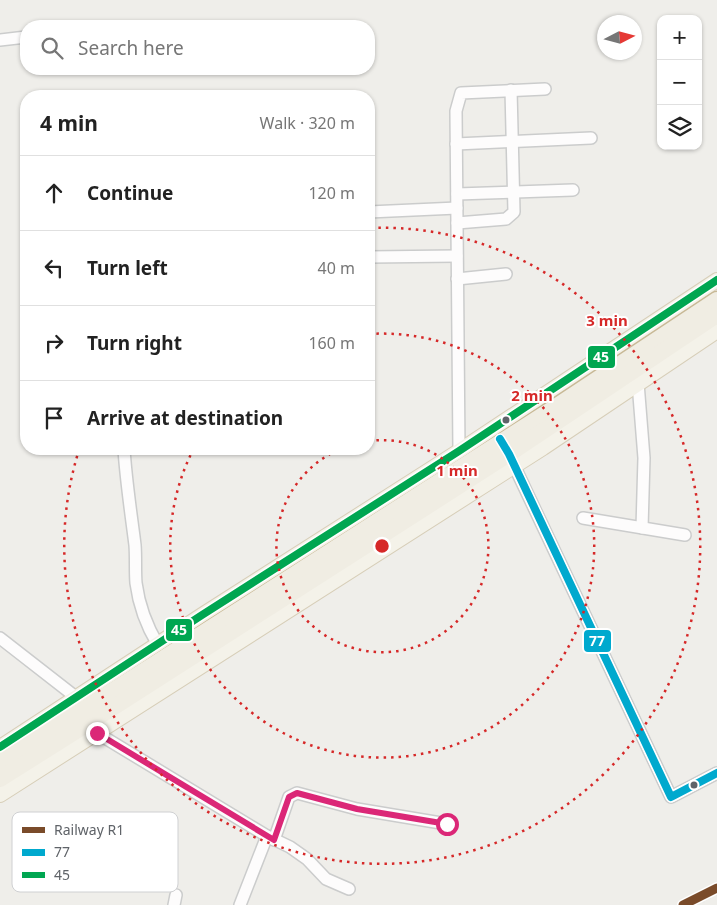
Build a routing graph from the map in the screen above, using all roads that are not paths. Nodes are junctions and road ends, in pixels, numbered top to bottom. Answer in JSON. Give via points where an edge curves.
{"nodes":[{"id":1,"x":20,"y":38,"type":"edge"},
{"id":2,"x":0,"y":40,"type":"edge"},
{"id":3,"x":545,"y":88,"type":"dead end"},
{"id":4,"x":511,"y":90,"type":"junction"},
{"id":5,"x":591,"y":138,"type":"dead end"},
{"id":6,"x":512,"y":142,"type":"junction"},
{"id":7,"x":456,"y":144,"type":"junction"},
{"id":8,"x":573,"y":190,"type":"dead end"},
{"id":9,"x":514,"y":192,"type":"junction"},
{"id":10,"x":457,"y":194,"type":"junction"},
{"id":11,"x":457,"y":208,"type":"junction"},
{"id":12,"x":375,"y":212,"type":"edge"},
{"id":13,"x":457,"y":223,"type":"junction"},
{"id":14,"x":457,"y":256,"type":"junction"},
{"id":15,"x":375,"y":257,"type":"edge"},
{"id":16,"x":506,"y":274,"type":"dead end"},
{"id":17,"x":457,"y":279,"type":"junction"},
{"id":18,"x":717,"y":280,"type":"edge"},
{"id":19,"x":717,"y":300,"type":"edge"},
{"id":20,"x":717,"y":315,"type":"edge"},
{"id":21,"x":717,"y":331,"type":"edge"},
{"id":22,"x":638,"y":383,"type":"junction"},
{"id":23,"x":505,"y":447,"type":"junction"},
{"id":24,"x":459,"y":451,"type":"junction"},
{"id":25,"x":124,"y":455,"type":"edge"},
{"id":26,"x":583,"y":518,"type":"dead end"},
{"id":27,"x":642,"y":528,"type":"junction"},
{"id":28,"x":685,"y":536,"type":"dead end"},
{"id":29,"x":0,"y":638,"type":"edge"},
{"id":30,"x":158,"y":645,"type":"junction"},
{"id":31,"x":77,"y":698,"type":"junction"},
{"id":32,"x":91,"y":730,"type":"junction"},
{"id":33,"x":0,"y":747,"type":"edge"},
{"id":34,"x":0,"y":763,"type":"edge"},
{"id":35,"x":717,"y":773,"type":"edge"},
{"id":36,"x":0,"y":779,"type":"edge"},
{"id":37,"x":0,"y":794,"type":"edge"},
{"id":38,"x":447,"y":824,"type":"dead end"},
{"id":39,"x":271,"y":838,"type":"junction"},
{"id":40,"x":349,"y":888,"type":"dead end"},
{"id":41,"x":240,"y":905,"type":"edge"}],
"edges":[{"from":1,"to":2,"type":"street"},
{"from":3,"to":4,"type":"street"},
{"from":4,"to":6,"type":"street"},
{"from":4,"to":7,"type":"street","via":[[461,93],[456,111]]},
{"from":5,"to":6,"type":"street"},
{"from":6,"to":7,"type":"street"},
{"from":6,"to":9,"type":"street"},
{"from":7,"to":10,"type":"street"},
{"from":8,"to":9,"type":"street"},
{"from":9,"to":10,"type":"street"},
{"from":9,"to":13,"type":"street","via":[[514,212],[506,219]]},
{"from":10,"to":11,"type":"street"},
{"from":11,"to":12,"type":"street"},
{"from":11,"to":13,"type":"street"},
{"from":13,"to":14,"type":"street"},
{"from":14,"to":15,"type":"street"},
{"from":14,"to":17,"type":"street"},
{"from":16,"to":17,"type":"street"},
{"from":17,"to":24,"type":"street"},
{"from":18,"to":23,"type":"main road"},
{"from":19,"to":23,"type":"highway","via":[[570,398]]},
{"from":20,"to":23,"type":"highway"},
{"from":21,"to":22,"type":"main road"},
{"from":22,"to":23,"type":"main road"},
{"from":22,"to":27,"type":"street","via":[[644,458]]},
{"from":23,"to":24,"type":"main road"},
{"from":23,"to":32,"type":"highway"},
{"from":23,"to":34,"type":"highway"},
{"from":23,"to":35,"type":"street","via":[[671,797]]},
{"from":24,"to":30,"type":"main road"},
{"from":25,"to":30,"type":"street","via":[[136,583],[142,611]]},
{"from":26,"to":27,"type":"street"},
{"from":27,"to":28,"type":"street"},
{"from":29,"to":31,"type":"street"},
{"from":30,"to":31,"type":"main road"},
{"from":31,"to":33,"type":"main road"},
{"from":32,"to":36,"type":"highway"},
{"from":32,"to":37,"type":"main road"},
{"from":32,"to":39,"type":"street"},
{"from":38,"to":39,"type":"street","via":[[357,809],[297,793],[289,797]]},
{"from":39,"to":40,"type":"street","via":[[307,859],[326,879]]},
{"from":39,"to":41,"type":"street"}]}
